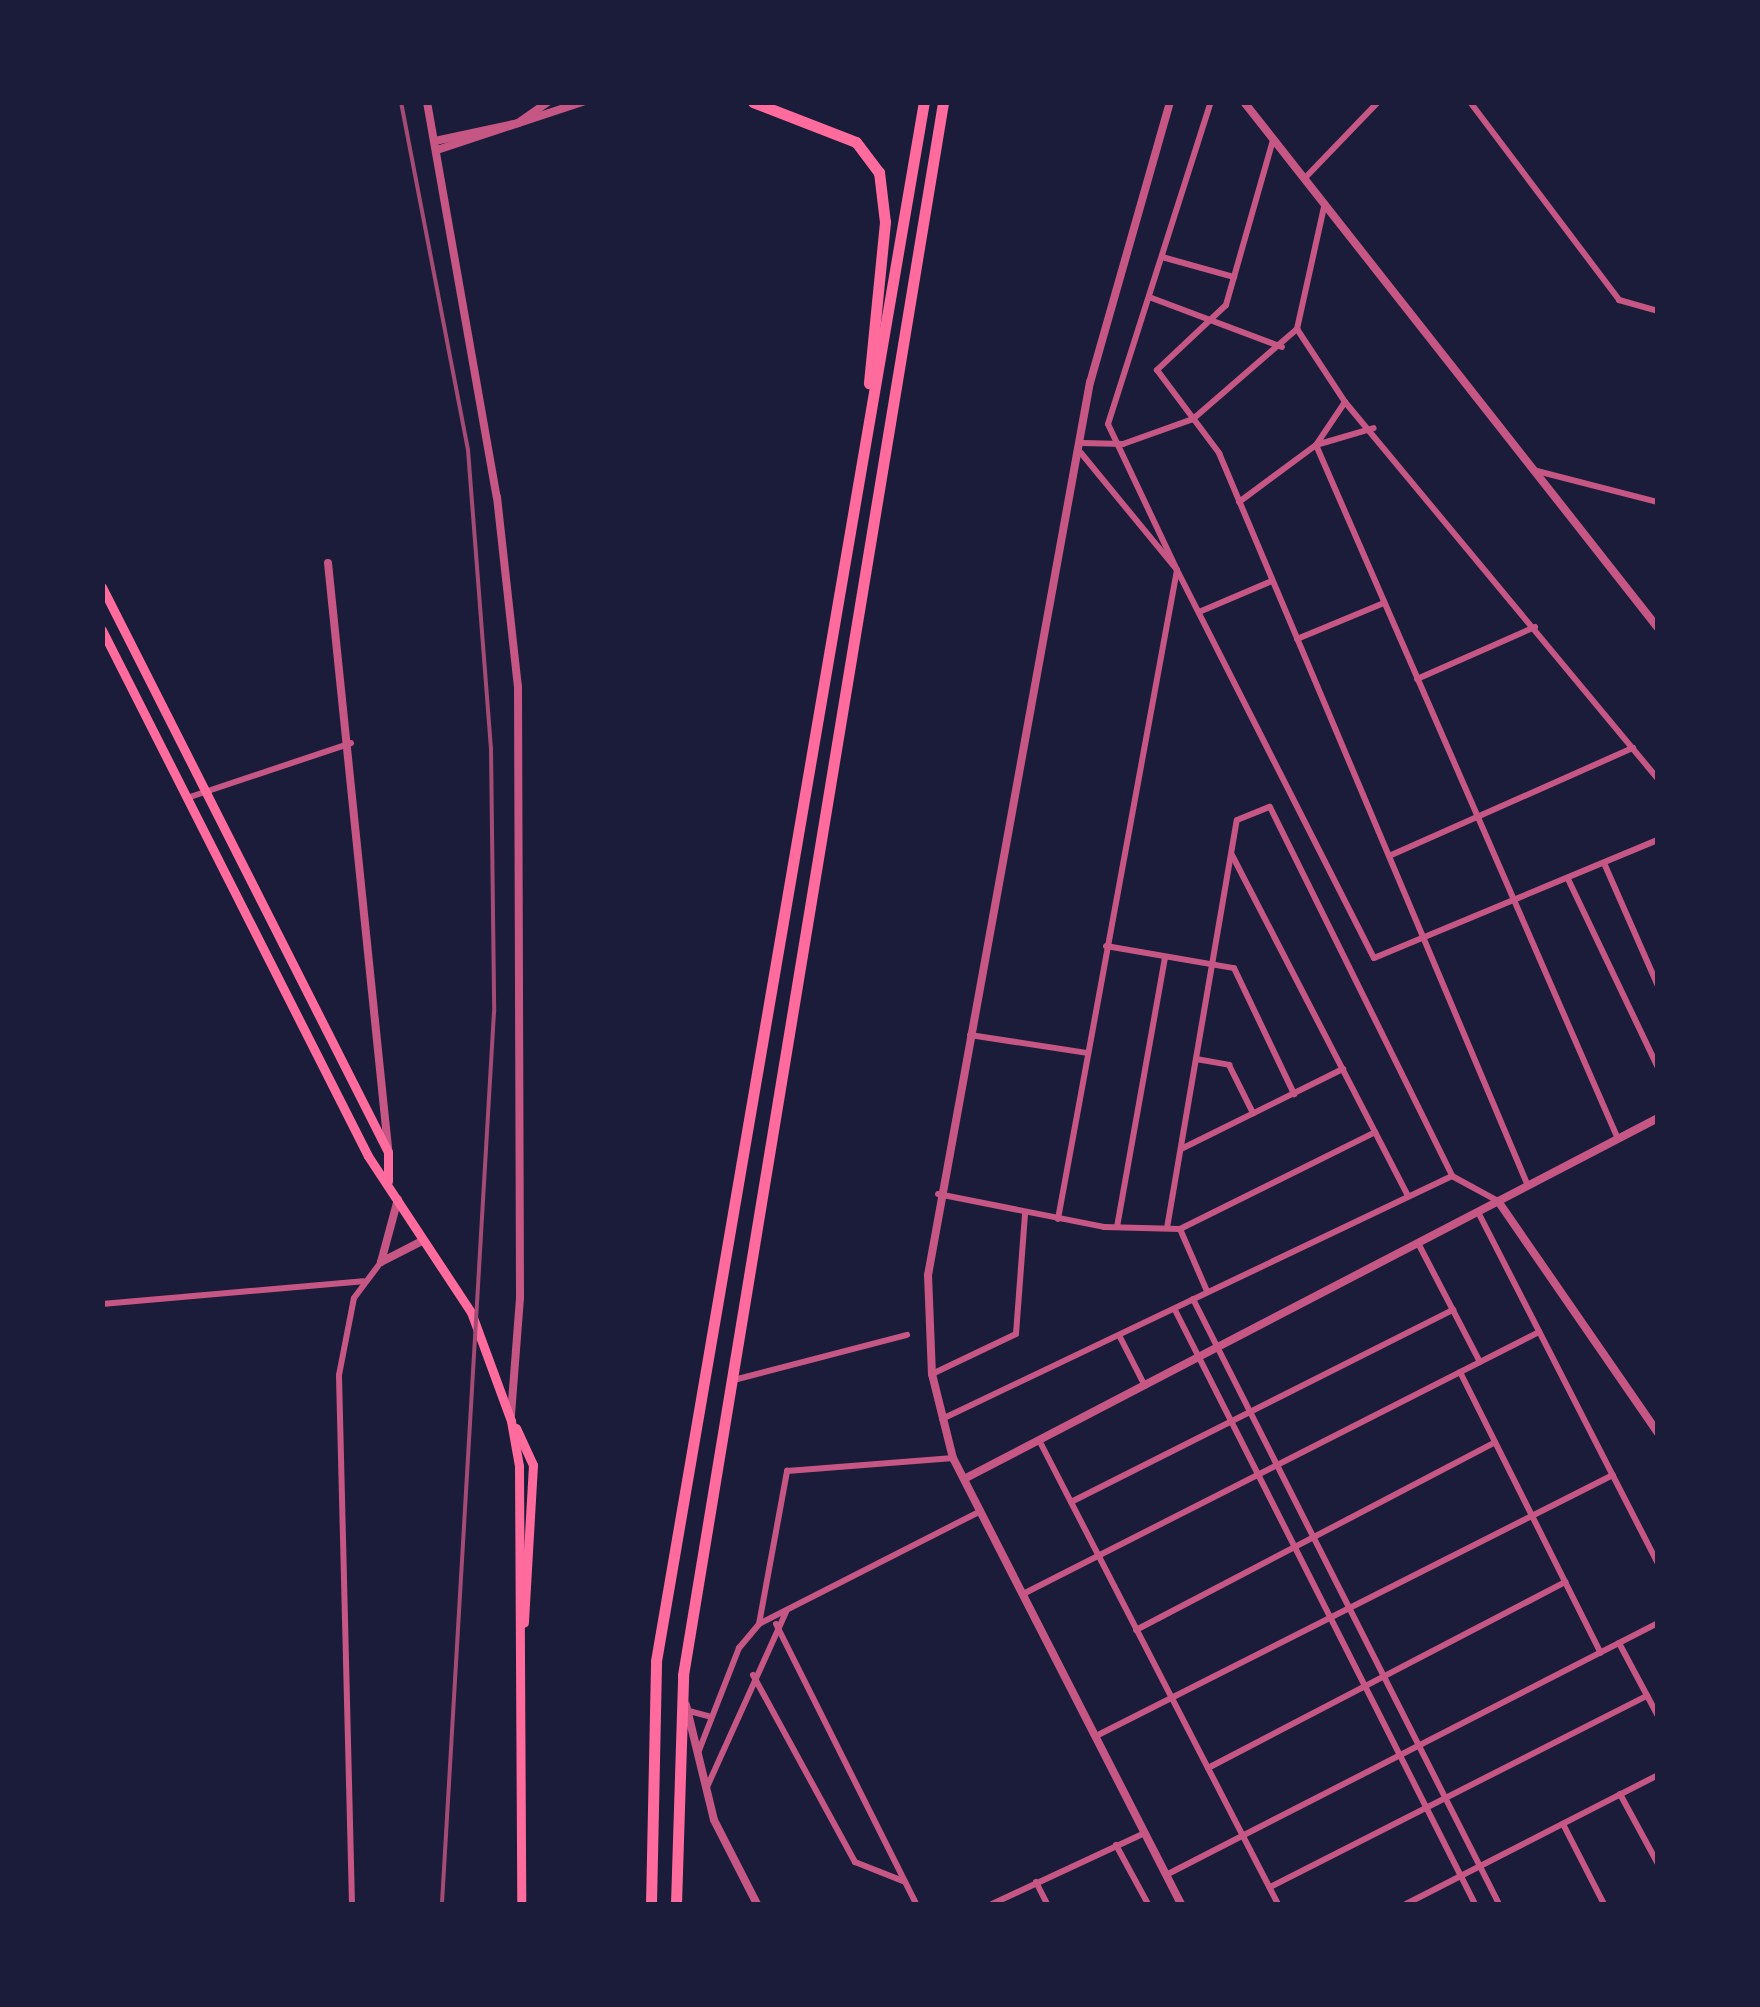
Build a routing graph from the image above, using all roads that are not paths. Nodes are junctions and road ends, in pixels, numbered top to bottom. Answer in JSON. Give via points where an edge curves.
{"nodes":[{"id":1,"x":428,"y":102,"type":"edge"},
{"id":2,"x":548,"y":102,"type":"edge"},
{"id":3,"x":582,"y":102,"type":"edge"},
{"id":4,"x":753,"y":102,"type":"edge"},
{"id":5,"x":924,"y":102,"type":"edge"},
{"id":6,"x":944,"y":102,"type":"edge"},
{"id":7,"x":1170,"y":102,"type":"edge"},
{"id":8,"x":1211,"y":102,"type":"edge"},
{"id":9,"x":1244,"y":102,"type":"edge"},
{"id":10,"x":1378,"y":102,"type":"edge"},
{"id":11,"x":1470,"y":102,"type":"edge"},
{"id":12,"x":1274,"y":140,"type":"junction"},
{"id":13,"x":436,"y":146,"type":"junction"},
{"id":14,"x":1303,"y":180,"type":"junction"},
{"id":15,"x":1324,"y":207,"type":"junction"},
{"id":16,"x":1162,"y":258,"type":"junction"},
{"id":17,"x":1234,"y":276,"type":"junction"},
{"id":18,"x":1150,"y":297,"type":"junction"},
{"id":19,"x":1658,"y":311,"type":"edge"},
{"id":20,"x":1213,"y":318,"type":"junction"},
{"id":21,"x":1297,"y":329,"type":"junction"},
{"id":22,"x":1282,"y":347,"type":"junction"},
{"id":23,"x":1345,"y":402,"type":"junction"},
{"id":24,"x":1193,"y":419,"type":"junction"},
{"id":25,"x":1374,"y":428,"type":"junction"},
{"id":26,"x":1082,"y":443,"type":"junction"},
{"id":27,"x":1123,"y":444,"type":"junction"},
{"id":28,"x":1316,"y":444,"type":"junction"},
{"id":29,"x":1081,"y":454,"type":"junction"},
{"id":30,"x":1532,"y":470,"type":"junction"},
{"id":31,"x":859,"y":478,"type":"junction"},
{"id":32,"x":1239,"y":502,"type":"junction"},
{"id":33,"x":1658,"y":502,"type":"edge"},
{"id":34,"x":328,"y":563,"type":"dead end"},
{"id":35,"x":1177,"y":570,"type":"junction"},
{"id":36,"x":1272,"y":581,"type":"junction"},
{"id":37,"x":102,"y":587,"type":"edge"},
{"id":38,"x":1384,"y":603,"type":"junction"},
{"id":39,"x":1199,"y":612,"type":"junction"},
{"id":40,"x":1534,"y":627,"type":"junction"},
{"id":41,"x":1658,"y":628,"type":"edge"},
{"id":42,"x":102,"y":630,"type":"edge"},
{"id":43,"x":1297,"y":639,"type":"junction"},
{"id":44,"x":1417,"y":679,"type":"junction"},
{"id":45,"x":351,"y":743,"type":"junction"},
{"id":46,"x":1633,"y":748,"type":"junction"},
{"id":47,"x":1658,"y":779,"type":"edge"},
{"id":48,"x":203,"y":786,"type":"junction"},
{"id":49,"x":187,"y":798,"type":"junction"},
{"id":50,"x":1476,"y":818,"type":"junction"},
{"id":51,"x":1658,"y":840,"type":"edge"},
{"id":52,"x":1232,"y":853,"type":"junction"},
{"id":53,"x":1388,"y":856,"type":"junction"},
{"id":54,"x":1604,"y":863,"type":"junction"},
{"id":55,"x":1568,"y":879,"type":"junction"},
{"id":56,"x":1512,"y":903,"type":"junction"},
{"id":57,"x":1424,"y":941,"type":"junction"},
{"id":58,"x":1106,"y":946,"type":"junction"},
{"id":59,"x":1165,"y":958,"type":"junction"},
{"id":60,"x":1212,"y":967,"type":"junction"},
{"id":61,"x":1658,"y":986,"type":"edge"},
{"id":62,"x":969,"y":1035,"type":"junction"},
{"id":63,"x":1087,"y":1053,"type":"junction"},
{"id":64,"x":1654,"y":1053,"type":"edge"},
{"id":65,"x":1196,"y":1059,"type":"junction"},
{"id":66,"x":1658,"y":1068,"type":"edge"},
{"id":67,"x":1343,"y":1069,"type":"junction"},
{"id":68,"x":1294,"y":1094,"type":"junction"},
{"id":69,"x":1253,"y":1114,"type":"junction"},
{"id":70,"x":1658,"y":1118,"type":"edge"},
{"id":71,"x":1375,"y":1132,"type":"junction"},
{"id":72,"x":1618,"y":1139,"type":"junction"},
{"id":73,"x":1181,"y":1148,"type":"junction"},
{"id":74,"x":388,"y":1152,"type":"junction"},
{"id":75,"x":1452,"y":1176,"type":"junction"},
{"id":76,"x":388,"y":1184,"type":"junction"},
{"id":77,"x":1528,"y":1186,"type":"junction"},
{"id":78,"x":938,"y":1194,"type":"junction"},
{"id":79,"x":1408,"y":1196,"type":"junction"},
{"id":80,"x":398,"y":1199,"type":"junction"},
{"id":81,"x":1498,"y":1201,"type":"junction"},
{"id":82,"x":1478,"y":1212,"type":"junction"},
{"id":83,"x":1024,"y":1214,"type":"junction"},
{"id":84,"x":1058,"y":1219,"type":"junction"},
{"id":85,"x":1116,"y":1228,"type":"junction"},
{"id":86,"x":1167,"y":1228,"type":"junction"},
{"id":87,"x":1180,"y":1228,"type":"junction"},
{"id":88,"x":424,"y":1240,"type":"junction"},
{"id":89,"x":1418,"y":1243,"type":"junction"},
{"id":90,"x":381,"y":1262,"type":"junction"},
{"id":91,"x":365,"y":1280,"type":"junction"},
{"id":92,"x":1207,"y":1290,"type":"junction"},
{"id":93,"x":1192,"y":1299,"type":"junction"},
{"id":94,"x":102,"y":1304,"type":"edge"},
{"id":95,"x":1176,"y":1310,"type":"junction"},
{"id":96,"x":1453,"y":1310,"type":"junction"},
{"id":97,"x":1540,"y":1332,"type":"junction"},
{"id":98,"x":906,"y":1335,"type":"dead end"},
{"id":99,"x":1120,"y":1337,"type":"junction"},
{"id":100,"x":1221,"y":1347,"type":"junction"},
{"id":101,"x":1201,"y":1357,"type":"junction"},
{"id":102,"x":1480,"y":1362,"type":"junction"},
{"id":103,"x":1460,"y":1372,"type":"junction"},
{"id":104,"x":932,"y":1374,"type":"junction"},
{"id":105,"x":729,"y":1382,"type":"junction"},
{"id":106,"x":1145,"y":1386,"type":"junction"},
{"id":107,"x":1252,"y":1410,"type":"junction"},
{"id":108,"x":942,"y":1419,"type":"junction"},
{"id":109,"x":510,"y":1420,"type":"junction"},
{"id":110,"x":1232,"y":1422,"type":"junction"},
{"id":111,"x":1658,"y":1433,"type":"edge"},
{"id":112,"x":1039,"y":1440,"type":"junction"},
{"id":113,"x":1495,"y":1442,"type":"junction"},
{"id":114,"x":954,"y":1458,"type":"junction"},
{"id":115,"x":1279,"y":1466,"type":"junction"},
{"id":116,"x":1613,"y":1475,"type":"junction"},
{"id":117,"x":1261,"y":1476,"type":"junction"},
{"id":118,"x":964,"y":1479,"type":"junction"},
{"id":119,"x":1071,"y":1502,"type":"junction"},
{"id":120,"x":980,"y":1511,"type":"junction"},
{"id":121,"x":1532,"y":1516,"type":"junction"},
{"id":122,"x":1315,"y":1534,"type":"junction"},
{"id":123,"x":1293,"y":1546,"type":"junction"},
{"id":124,"x":1099,"y":1555,"type":"junction"},
{"id":125,"x":1658,"y":1563,"type":"edge"},
{"id":126,"x":1566,"y":1582,"type":"junction"},
{"id":127,"x":1023,"y":1594,"type":"junction"},
{"id":128,"x":1350,"y":1606,"type":"junction"},
{"id":129,"x":790,"y":1608,"type":"junction"},
{"id":130,"x":1330,"y":1616,"type":"junction"},
{"id":131,"x":1658,"y":1622,"type":"edge"},
{"id":132,"x":758,"y":1624,"type":"junction"},
{"id":133,"x":776,"y":1624,"type":"junction"},
{"id":134,"x":1136,"y":1630,"type":"junction"},
{"id":135,"x":1620,"y":1643,"type":"junction"},
{"id":136,"x":1601,"y":1653,"type":"junction"},
{"id":137,"x":753,"y":1674,"type":"junction"},
{"id":138,"x":683,"y":1675,"type":"junction"},
{"id":139,"x":1384,"y":1678,"type":"junction"},
{"id":140,"x":1366,"y":1688,"type":"junction"},
{"id":141,"x":1647,"y":1696,"type":"junction"},
{"id":142,"x":1170,"y":1698,"type":"junction"},
{"id":143,"x":687,"y":1709,"type":"junction"},
{"id":144,"x":712,"y":1716,"type":"junction"},
{"id":145,"x":1658,"y":1716,"type":"edge"},
{"id":146,"x":1096,"y":1736,"type":"junction"},
{"id":147,"x":1421,"y":1750,"type":"junction"},
{"id":148,"x":695,"y":1759,"type":"junction"},
{"id":149,"x":1402,"y":1759,"type":"junction"},
{"id":150,"x":1208,"y":1768,"type":"junction"},
{"id":151,"x":1658,"y":1775,"type":"edge"},
{"id":152,"x":705,"y":1792,"type":"junction"},
{"id":153,"x":1620,"y":1794,"type":"junction"},
{"id":154,"x":1446,"y":1800,"type":"junction"},
{"id":155,"x":1428,"y":1810,"type":"junction"},
{"id":156,"x":1563,"y":1824,"type":"junction"},
{"id":157,"x":1145,"y":1832,"type":"junction"},
{"id":158,"x":1245,"y":1839,"type":"junction"},
{"id":159,"x":1116,"y":1845,"type":"junction"},
{"id":160,"x":1658,"y":1864,"type":"edge"},
{"id":161,"x":1480,"y":1866,"type":"junction"},
{"id":162,"x":1166,"y":1876,"type":"junction"},
{"id":163,"x":1460,"y":1876,"type":"junction"},
{"id":164,"x":904,"y":1881,"type":"junction"},
{"id":165,"x":1036,"y":1882,"type":"junction"},
{"id":166,"x":1270,"y":1888,"type":"junction"},
{"id":167,"x":352,"y":1904,"type":"edge"},
{"id":168,"x":521,"y":1904,"type":"edge"},
{"id":169,"x":651,"y":1904,"type":"edge"},
{"id":170,"x":676,"y":1904,"type":"edge"},
{"id":171,"x":758,"y":1904,"type":"edge"},
{"id":172,"x":916,"y":1904,"type":"edge"},
{"id":173,"x":992,"y":1904,"type":"edge"},
{"id":174,"x":1047,"y":1904,"type":"edge"},
{"id":175,"x":1148,"y":1904,"type":"edge"},
{"id":176,"x":1181,"y":1904,"type":"edge"},
{"id":177,"x":1278,"y":1904,"type":"edge"},
{"id":178,"x":1406,"y":1904,"type":"edge"},
{"id":179,"x":1475,"y":1904,"type":"edge"},
{"id":180,"x":1500,"y":1904,"type":"edge"},
{"id":181,"x":1604,"y":1904,"type":"edge"}],
"edges":[{"from":1,"to":13,"type":"street"},
{"from":2,"to":13,"type":"street","via":[[518,123]]},
{"from":3,"to":13,"type":"street"},
{"from":4,"to":31,"type":"highway","via":[[856,142],[878,172],[885,222]]},
{"from":5,"to":31,"type":"highway"},
{"from":6,"to":105,"type":"highway"},
{"from":7,"to":26,"type":"street","via":[[1090,382]]},
{"from":8,"to":16,"type":"street"},
{"from":9,"to":12,"type":"street"},
{"from":10,"to":14,"type":"street"},
{"from":11,"to":19,"type":"street","via":[[1619,300]]},
{"from":12,"to":14,"type":"street"},
{"from":12,"to":17,"type":"street"},
{"from":13,"to":109,"type":"street","via":[[497,497],[518,687],[520,1298]]},
{"from":14,"to":15,"type":"street"},
{"from":15,"to":21,"type":"street"},
{"from":15,"to":30,"type":"street"},
{"from":16,"to":17,"type":"street"},
{"from":16,"to":18,"type":"street"},
{"from":17,"to":20,"type":"street"},
{"from":18,"to":20,"type":"street"},
{"from":18,"to":27,"type":"street","via":[[1108,424]]},
{"from":20,"to":22,"type":"street"},
{"from":20,"to":24,"type":"street","via":[[1157,370]]},
{"from":21,"to":22,"type":"street"},
{"from":21,"to":23,"type":"street"},
{"from":22,"to":24,"type":"street"},
{"from":23,"to":25,"type":"street"},
{"from":23,"to":28,"type":"street"},
{"from":24,"to":27,"type":"street"},
{"from":24,"to":32,"type":"street"},
{"from":25,"to":28,"type":"street"},
{"from":25,"to":40,"type":"street"},
{"from":26,"to":27,"type":"street"},
{"from":26,"to":29,"type":"street"},
{"from":27,"to":35,"type":"street"},
{"from":28,"to":32,"type":"street"},
{"from":28,"to":38,"type":"street"},
{"from":29,"to":35,"type":"street"},
{"from":29,"to":62,"type":"street"},
{"from":30,"to":33,"type":"street"},
{"from":30,"to":41,"type":"street"},
{"from":31,"to":169,"type":"highway","via":[[656,1661]]},
{"from":32,"to":36,"type":"street"},
{"from":34,"to":45,"type":"street"},
{"from":35,"to":39,"type":"street"},
{"from":35,"to":58,"type":"street"},
{"from":36,"to":39,"type":"street"},
{"from":36,"to":43,"type":"street"},
{"from":37,"to":48,"type":"main road"},
{"from":38,"to":43,"type":"street"},
{"from":38,"to":44,"type":"street"},
{"from":39,"to":57,"type":"street","via":[[1374,958]]},
{"from":40,"to":44,"type":"street"},
{"from":40,"to":46,"type":"street"},
{"from":42,"to":49,"type":"main road"},
{"from":43,"to":53,"type":"street"},
{"from":44,"to":50,"type":"street"},
{"from":45,"to":48,"type":"street"},
{"from":45,"to":74,"type":"street"},
{"from":46,"to":47,"type":"street"},
{"from":46,"to":50,"type":"street"},
{"from":48,"to":49,"type":"street"},
{"from":48,"to":74,"type":"main road"},
{"from":49,"to":76,"type":"main road"},
{"from":50,"to":53,"type":"street"},
{"from":50,"to":56,"type":"street"},
{"from":51,"to":54,"type":"street"},
{"from":52,"to":60,"type":"street"},
{"from":52,"to":67,"type":"street"},
{"from":52,"to":75,"type":"street","via":[[1237,820],[1270,807]]},
{"from":53,"to":57,"type":"street"},
{"from":54,"to":55,"type":"street"},
{"from":54,"to":61,"type":"street"},
{"from":55,"to":56,"type":"street"},
{"from":55,"to":64,"type":"street"},
{"from":56,"to":57,"type":"street"},
{"from":56,"to":72,"type":"street"},
{"from":57,"to":77,"type":"street"},
{"from":58,"to":59,"type":"street"},
{"from":58,"to":63,"type":"street"},
{"from":59,"to":60,"type":"street"},
{"from":59,"to":85,"type":"street"},
{"from":60,"to":65,"type":"street"},
{"from":60,"to":68,"type":"street","via":[[1234,968]]},
{"from":62,"to":63,"type":"street"},
{"from":62,"to":78,"type":"street"},
{"from":63,"to":84,"type":"street"},
{"from":64,"to":66,"type":"street"},
{"from":65,"to":69,"type":"street","via":[[1229,1065]]},
{"from":65,"to":73,"type":"street"},
{"from":67,"to":68,"type":"street"},
{"from":67,"to":71,"type":"street"},
{"from":68,"to":69,"type":"street"},
{"from":69,"to":73,"type":"street"},
{"from":70,"to":72,"type":"street"},
{"from":71,"to":79,"type":"street"},
{"from":71,"to":87,"type":"street"},
{"from":72,"to":77,"type":"street"},
{"from":73,"to":86,"type":"street"},
{"from":74,"to":76,"type":"main road"},
{"from":75,"to":79,"type":"street"},
{"from":75,"to":81,"type":"street"},
{"from":76,"to":80,"type":"main road"},
{"from":77,"to":81,"type":"street"},
{"from":78,"to":83,"type":"street"},
{"from":78,"to":104,"type":"street"},
{"from":79,"to":92,"type":"street"},
{"from":80,"to":88,"type":"main road"},
{"from":80,"to":90,"type":"street"},
{"from":81,"to":82,"type":"street"},
{"from":81,"to":111,"type":"street"},
{"from":82,"to":89,"type":"street"},
{"from":82,"to":97,"type":"street"},
{"from":83,"to":84,"type":"street"},
{"from":83,"to":104,"type":"street","via":[[1016,1334]]},
{"from":84,"to":85,"type":"street"},
{"from":85,"to":86,"type":"street"},
{"from":86,"to":87,"type":"street"},
{"from":87,"to":92,"type":"street"},
{"from":88,"to":90,"type":"street"},
{"from":88,"to":109,"type":"main road","via":[[471,1312]]},
{"from":89,"to":96,"type":"street"},
{"from":89,"to":100,"type":"street"},
{"from":90,"to":91,"type":"street"},
{"from":91,"to":94,"type":"street"},
{"from":91,"to":167,"type":"street","via":[[339,1374]]},
{"from":92,"to":93,"type":"street"},
{"from":93,"to":95,"type":"street"},
{"from":93,"to":100,"type":"street"},
{"from":95,"to":99,"type":"street"},
{"from":95,"to":101,"type":"street"},
{"from":96,"to":102,"type":"street"},
{"from":96,"to":107,"type":"street"},
{"from":97,"to":102,"type":"street"},
{"from":97,"to":116,"type":"street"},
{"from":98,"to":105,"type":"street"},
{"from":99,"to":106,"type":"street"},
{"from":99,"to":108,"type":"street"},
{"from":100,"to":101,"type":"street"},
{"from":100,"to":107,"type":"street"},
{"from":101,"to":106,"type":"street"},
{"from":101,"to":110,"type":"street"},
{"from":102,"to":103,"type":"street"},
{"from":103,"to":113,"type":"street"},
{"from":103,"to":115,"type":"street"},
{"from":104,"to":108,"type":"street"},
{"from":105,"to":138,"type":"highway"},
{"from":106,"to":112,"type":"street"},
{"from":107,"to":110,"type":"street"},
{"from":107,"to":115,"type":"street"},
{"from":108,"to":114,"type":"street"},
{"from":109,"to":168,"type":"main road","via":[[533,1465],[520,1690]]},
{"from":110,"to":117,"type":"street"},
{"from":110,"to":119,"type":"street"},
{"from":112,"to":118,"type":"street"},
{"from":112,"to":119,"type":"street"},
{"from":113,"to":121,"type":"street"},
{"from":113,"to":122,"type":"street"},
{"from":114,"to":118,"type":"street"},
{"from":114,"to":132,"type":"street","via":[[787,1471]]},
{"from":115,"to":117,"type":"street"},
{"from":115,"to":122,"type":"street"},
{"from":116,"to":121,"type":"street"},
{"from":116,"to":125,"type":"street"},
{"from":117,"to":123,"type":"street"},
{"from":117,"to":124,"type":"street"},
{"from":118,"to":120,"type":"street"},
{"from":119,"to":124,"type":"street"},
{"from":120,"to":127,"type":"street"},
{"from":120,"to":129,"type":"street"},
{"from":121,"to":126,"type":"street"},
{"from":121,"to":128,"type":"street"},
{"from":122,"to":123,"type":"street"},
{"from":122,"to":128,"type":"street"},
{"from":123,"to":130,"type":"street"},
{"from":123,"to":134,"type":"street"},
{"from":124,"to":127,"type":"street"},
{"from":124,"to":134,"type":"street"},
{"from":126,"to":136,"type":"street"},
{"from":126,"to":139,"type":"street"},
{"from":127,"to":146,"type":"street"},
{"from":128,"to":130,"type":"street"},
{"from":128,"to":139,"type":"street"},
{"from":129,"to":132,"type":"street"},
{"from":129,"to":133,"type":"street"},
{"from":130,"to":140,"type":"street"},
{"from":130,"to":142,"type":"street"},
{"from":131,"to":135,"type":"street"},
{"from":132,"to":144,"type":"street"},
{"from":133,"to":137,"type":"street"},
{"from":133,"to":164,"type":"street"},
{"from":134,"to":142,"type":"street"},
{"from":135,"to":136,"type":"street"},
{"from":135,"to":141,"type":"street"},
{"from":136,"to":147,"type":"street"},
{"from":137,"to":152,"type":"street"},
{"from":137,"to":164,"type":"street","via":[[854,1862]]},
{"from":138,"to":143,"type":"street"},
{"from":138,"to":170,"type":"highway"},
{"from":139,"to":140,"type":"street"},
{"from":139,"to":147,"type":"street"},
{"from":140,"to":149,"type":"street"},
{"from":140,"to":150,"type":"street"},
{"from":141,"to":145,"type":"street"},
{"from":141,"to":154,"type":"street"},
{"from":142,"to":146,"type":"street"},
{"from":142,"to":150,"type":"street"},
{"from":143,"to":144,"type":"street","via":[[696,1720]]},
{"from":143,"to":148,"type":"street"},
{"from":144,"to":148,"type":"street"},
{"from":146,"to":157,"type":"street"},
{"from":147,"to":149,"type":"street"},
{"from":147,"to":154,"type":"street"},
{"from":148,"to":152,"type":"street"},
{"from":149,"to":155,"type":"street"},
{"from":149,"to":158,"type":"street"},
{"from":150,"to":158,"type":"street"},
{"from":151,"to":153,"type":"street"},
{"from":152,"to":171,"type":"street"},
{"from":153,"to":156,"type":"street"},
{"from":153,"to":160,"type":"street"},
{"from":154,"to":155,"type":"street"},
{"from":154,"to":161,"type":"street"},
{"from":155,"to":163,"type":"street"},
{"from":155,"to":166,"type":"street"},
{"from":156,"to":161,"type":"street"},
{"from":156,"to":181,"type":"street"},
{"from":157,"to":159,"type":"street"},
{"from":157,"to":162,"type":"street"},
{"from":158,"to":162,"type":"street"},
{"from":158,"to":166,"type":"street"},
{"from":159,"to":165,"type":"street"},
{"from":159,"to":175,"type":"street"},
{"from":161,"to":163,"type":"street"},
{"from":161,"to":180,"type":"street"},
{"from":162,"to":176,"type":"street"},
{"from":163,"to":178,"type":"street"},
{"from":163,"to":179,"type":"street"},
{"from":164,"to":172,"type":"street"},
{"from":165,"to":173,"type":"street"},
{"from":165,"to":174,"type":"street"},
{"from":166,"to":177,"type":"street"}]}
